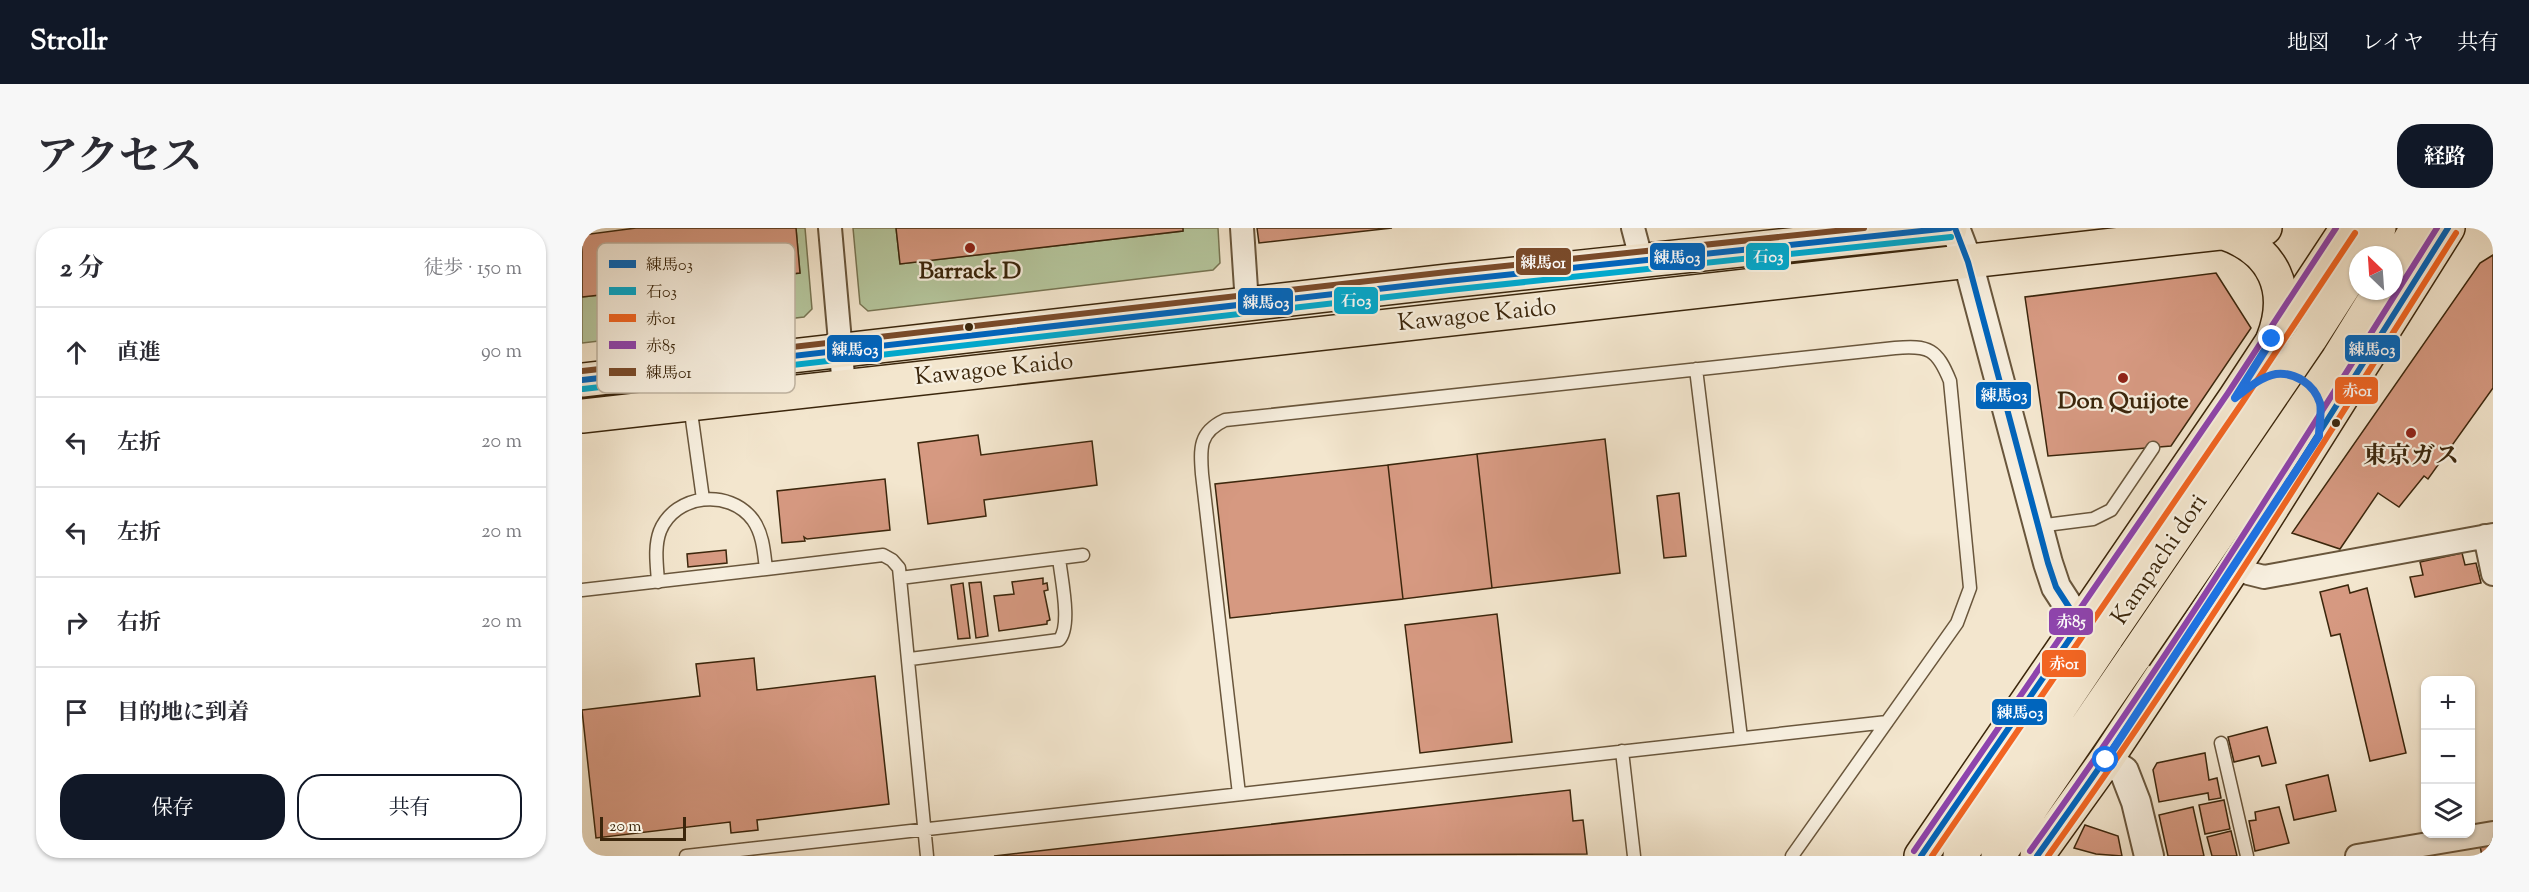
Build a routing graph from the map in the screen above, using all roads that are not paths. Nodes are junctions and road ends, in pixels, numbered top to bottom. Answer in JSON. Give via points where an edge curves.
{"nodes":[{"id":1,"x":830,"y":228,"type":"edge"},
{"id":2,"x":1242,"y":228,"type":"edge"},
{"id":3,"x":1633,"y":228,"type":"edge"},
{"id":4,"x":1950,"y":228,"type":"edge"},
{"id":5,"x":1955,"y":228,"type":"edge"},
{"id":6,"x":2265,"y":228,"type":"edge"},
{"id":7,"x":2347,"y":228,"type":"edge"},
{"id":8,"x":2379,"y":228,"type":"edge"},
{"id":9,"x":2417,"y":228,"type":"edge"},
{"id":10,"x":2448,"y":228,"type":"edge"},
{"id":11,"x":2224,"y":233,"type":"junction"},
{"id":12,"x":2368,"y":246,"type":"edge"},
{"id":13,"x":2403,"y":252,"type":"edge"},
{"id":14,"x":1642,"y":262,"type":"junction"},
{"id":15,"x":1968,"y":262,"type":"junction"},
{"id":16,"x":2349,"y":278,"type":"edge"},
{"id":17,"x":2374,"y":300,"type":"edge"},
{"id":18,"x":1247,"y":304,"type":"junction"},
{"id":19,"x":2272,"y":339,"type":"junction"},
{"id":20,"x":841,"y":350,"type":"junction"},
{"id":21,"x":795,"y":355,"type":"edge"},
{"id":22,"x":1696,"y":369,"type":"junction"},
{"id":23,"x":597,"y":378,"type":"edge"},
{"id":24,"x":582,"y":380,"type":"edge"},
{"id":25,"x":844,"y":387,"type":"junction"},
{"id":26,"x":795,"y":392,"type":"edge"},
{"id":27,"x":786,"y":393,"type":"edge"},
{"id":28,"x":2235,"y":398,"type":"junction"},
{"id":29,"x":690,"y":403,"type":"junction"},
{"id":30,"x":582,"y":416,"type":"edge"},
{"id":31,"x":2319,"y":436,"type":"junction"},
{"id":32,"x":2153,"y":448,"type":"dead end"},
{"id":33,"x":703,"y":499,"type":"junction"},
{"id":34,"x":2038,"y":526,"type":"junction"},
{"id":35,"x":2489,"y":535,"type":"edge"},
{"id":36,"x":1083,"y":555,"type":"dead end"},
{"id":37,"x":1059,"y":558,"type":"junction"},
{"id":38,"x":2235,"y":565,"type":"junction"},
{"id":39,"x":766,"y":569,"type":"junction"},
{"id":40,"x":2493,"y":574,"type":"edge"},
{"id":41,"x":900,"y":578,"type":"junction"},
{"id":42,"x":658,"y":582,"type":"junction"},
{"id":43,"x":582,"y":590,"type":"edge"},
{"id":44,"x":2093,"y":631,"type":"junction"},
{"id":45,"x":909,"y":659,"type":"junction"},
{"id":46,"x":1887,"y":722,"type":"junction"},
{"id":47,"x":1742,"y":738,"type":"junction"},
{"id":48,"x":2221,"y":743,"type":"dead end"},
{"id":49,"x":1622,"y":752,"type":"junction"},
{"id":50,"x":2106,"y":760,"type":"junction"},
{"id":51,"x":1239,"y":794,"type":"junction"},
{"id":52,"x":925,"y":830,"type":"junction"},
{"id":53,"x":2493,"y":833,"type":"edge"},
{"id":54,"x":686,"y":856,"type":"edge"},
{"id":55,"x":927,"y":856,"type":"edge"},
{"id":56,"x":1634,"y":856,"type":"edge"},
{"id":57,"x":1792,"y":856,"type":"edge"},
{"id":58,"x":1922,"y":856,"type":"edge"},
{"id":59,"x":1959,"y":856,"type":"edge"},
{"id":60,"x":1998,"y":856,"type":"edge"},
{"id":61,"x":2037,"y":856,"type":"edge"},
{"id":62,"x":2149,"y":856,"type":"edge"},
{"id":63,"x":2247,"y":856,"type":"edge"},
{"id":64,"x":2357,"y":856,"type":"edge"}],
"edges":[{"from":1,"to":20,"type":"street"},
{"from":2,"to":18,"type":"street"},
{"from":3,"to":14,"type":"street"},
{"from":4,"to":14,"type":"main road","name":"Kawagoe Kaido"},
{"from":5,"to":15,"type":"street"},
{"from":6,"to":11,"type":"main road","name":"Kawagoe Kaido"},
{"from":7,"to":19,"type":"main road"},
{"from":8,"to":12,"type":"main road"},
{"from":9,"to":13,"type":"main road"},
{"from":10,"to":31,"type":"main road"},
{"from":11,"to":15,"type":"main road","name":"Kawagoe Kaido"},
{"from":11,"to":19,"type":"main road","via":[[2254,248],[2273,271],[2282,311]]},
{"from":14,"to":18,"type":"main road","name":"Kawagoe Kaido"},
{"from":15,"to":25,"type":"main road","name":"Kawagoe Kaido"},
{"from":15,"to":34,"type":"street"},
{"from":16,"to":44,"type":"main road","name":"Kampachi dori","bridge":true,"via":[[2310,339]]},
{"from":17,"to":60,"type":"main road","name":"Kampachi dori","bridge":true},
{"from":18,"to":20,"type":"main road","name":"Kawagoe Kaido"},
{"from":19,"to":28,"type":"main road"},
{"from":20,"to":21,"type":"main road","name":"Kawagoe Kaido"},
{"from":20,"to":25,"type":"street"},
{"from":22,"to":46,"type":"lane","via":[[1914,346],[1926,347],[1944,367],[1950,381],[1970,588],[1957,622]]},
{"from":22,"to":47,"type":"lane"},
{"from":22,"to":51,"type":"lane","via":[[1225,420],[1211,426],[1200,449]]},
{"from":23,"to":24,"type":"main road","name":"Kawagoe Kaido"},
{"from":25,"to":26,"type":"main road","name":"Kawagoe Kaido"},
{"from":27,"to":29,"type":"main road","name":"Kawagoe Kaido"},
{"from":28,"to":31,"type":"main road","via":[[2254,383],[2276,374],[2299,378],[2311,386],[2320,404]]},
{"from":28,"to":44,"type":"main road"},
{"from":29,"to":30,"type":"main road","name":"Kawagoe Kaido"},
{"from":29,"to":33,"type":"lane"},
{"from":31,"to":38,"type":"main road"},
{"from":32,"to":34,"type":"lane","via":[[2116,504],[2102,516]]},
{"from":33,"to":39,"type":"lane","via":[[730,502],[752,519],[760,533]]},
{"from":33,"to":42,"type":"lane","via":[[678,509],[661,530],[657,546]]},
{"from":34,"to":44,"type":"street","via":[[2056,586]]},
{"from":35,"to":38,"type":"street","via":[[2264,577]]},
{"from":35,"to":40,"type":"street"},
{"from":36,"to":37,"type":"lane"},
{"from":37,"to":41,"type":"lane"},
{"from":37,"to":45,"type":"lane","via":[[1066,622],[1065,634],[1059,640]]},
{"from":38,"to":50,"type":"main road"},
{"from":39,"to":41,"type":"lane","via":[[883,555],[899,568]]},
{"from":39,"to":42,"type":"lane"},
{"from":41,"to":45,"type":"lane"},
{"from":42,"to":43,"type":"lane"},
{"from":44,"to":58,"type":"main road"},
{"from":44,"to":59,"type":"main road","name":"Kampachi dori"},
{"from":45,"to":52,"type":"lane"},
{"from":46,"to":47,"type":"lane"},
{"from":46,"to":57,"type":"lane"},
{"from":47,"to":49,"type":"lane"},
{"from":48,"to":63,"type":"lane"},
{"from":49,"to":51,"type":"lane"},
{"from":49,"to":56,"type":"lane"},
{"from":50,"to":61,"type":"main road"},
{"from":50,"to":62,"type":"street","via":[[2124,771]]},
{"from":51,"to":52,"type":"lane"},
{"from":52,"to":54,"type":"lane"},
{"from":52,"to":55,"type":"lane"},
{"from":53,"to":64,"type":"street"}]}
